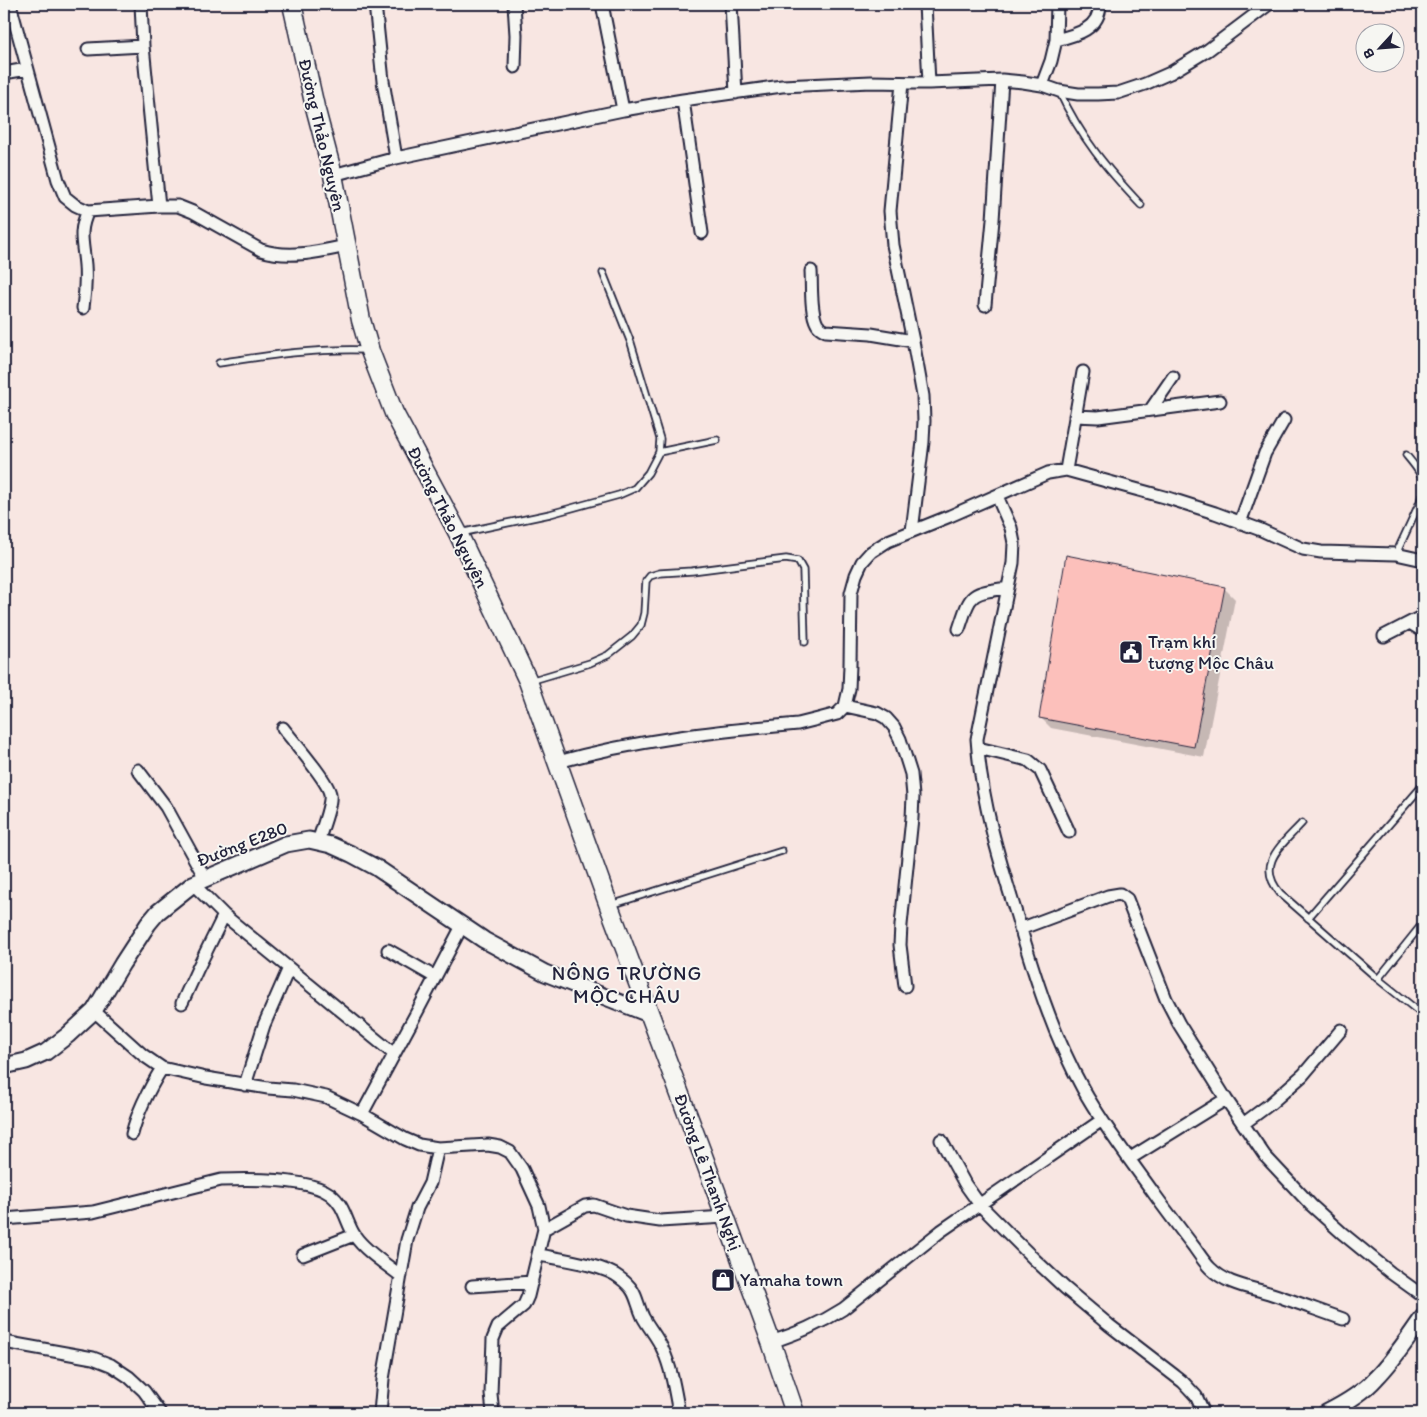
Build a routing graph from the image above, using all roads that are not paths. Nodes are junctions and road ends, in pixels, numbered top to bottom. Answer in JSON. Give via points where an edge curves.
{"nodes":[{"id":1,"x":10,"y":4,"type":"edge"},
{"id":2,"x":141,"y":4,"type":"edge"},
{"id":3,"x":292,"y":4,"type":"edge"},
{"id":4,"x":375,"y":4,"type":"edge"},
{"id":5,"x":514,"y":4,"type":"edge"},
{"id":6,"x":602,"y":4,"type":"edge"},
{"id":7,"x":731,"y":4,"type":"edge"},
{"id":8,"x":925,"y":4,"type":"edge"},
{"id":9,"x":1057,"y":4,"type":"edge"},
{"id":10,"x":1100,"y":4,"type":"edge"},
{"id":11,"x":1269,"y":4,"type":"edge"},
{"id":12,"x":1056,"y":40,"type":"junction"},
{"id":13,"x":143,"y":46,"type":"junction"},
{"id":14,"x":88,"y":49,"type":"dead end"},
{"id":15,"x":515,"y":67,"type":"dead end"},
{"id":16,"x":27,"y":69,"type":"junction"},
{"id":17,"x":4,"y":73,"type":"edge"},
{"id":18,"x":1002,"y":80,"type":"junction"},
{"id":19,"x":902,"y":82,"type":"junction"},
{"id":20,"x":929,"y":83,"type":"junction"},
{"id":21,"x":1042,"y":84,"type":"junction"},
{"id":22,"x":1059,"y":91,"type":"junction"},
{"id":23,"x":736,"y":93,"type":"junction"},
{"id":24,"x":684,"y":100,"type":"junction"},
{"id":25,"x":623,"y":110,"type":"junction"},
{"id":26,"x":396,"y":158,"type":"junction"},
{"id":27,"x":333,"y":175,"type":"junction"},
{"id":28,"x":1141,"y":205,"type":"dead end"},
{"id":29,"x":159,"y":206,"type":"junction"},
{"id":30,"x":88,"y":211,"type":"junction"},
{"id":31,"x":702,"y":233,"type":"dead end"},
{"id":32,"x":346,"y":246,"type":"junction"},
{"id":33,"x":811,"y":271,"type":"dead end"},
{"id":34,"x":603,"y":274,"type":"dead end"},
{"id":35,"x":985,"y":304,"type":"dead end"},
{"id":36,"x":83,"y":308,"type":"dead end"},
{"id":37,"x":913,"y":341,"type":"junction"},
{"id":38,"x":370,"y":350,"type":"junction"},
{"id":39,"x":220,"y":363,"type":"dead end"},
{"id":40,"x":1083,"y":372,"type":"dead end"},
{"id":41,"x":1173,"y":377,"type":"dead end"},
{"id":42,"x":1220,"y":401,"type":"dead end"},
{"id":43,"x":1151,"y":409,"type":"junction"},
{"id":44,"x":1075,"y":416,"type":"junction"},
{"id":45,"x":1284,"y":420,"type":"dead end"},
{"id":46,"x":717,"y":440,"type":"dead end"},
{"id":47,"x":659,"y":452,"type":"junction"},
{"id":48,"x":1406,"y":455,"type":"dead end"},
{"id":49,"x":1066,"y":470,"type":"junction"},
{"id":50,"x":1423,"y":487,"type":"edge"},
{"id":51,"x":1423,"y":491,"type":"edge"},
{"id":52,"x":998,"y":496,"type":"junction"},
{"id":53,"x":1240,"y":522,"type":"junction"},
{"id":54,"x":912,"y":531,"type":"junction"},
{"id":55,"x":458,"y":534,"type":"junction"},
{"id":56,"x":1396,"y":554,"type":"junction"},
{"id":57,"x":1423,"y":560,"type":"edge"},
{"id":58,"x":1008,"y":588,"type":"junction"},
{"id":59,"x":1423,"y":616,"type":"edge"},
{"id":60,"x":1410,"y":623,"type":"junction"},
{"id":61,"x":959,"y":629,"type":"dead end"},
{"id":62,"x":1423,"y":631,"type":"edge"},
{"id":63,"x":1384,"y":636,"type":"dead end"},
{"id":64,"x":805,"y":642,"type":"dead end"},
{"id":65,"x":528,"y":682,"type":"junction"},
{"id":66,"x":844,"y":706,"type":"junction"},
{"id":67,"x":283,"y":728,"type":"dead end"},
{"id":68,"x":978,"y":748,"type":"junction"},
{"id":69,"x":558,"y":762,"type":"junction"},
{"id":70,"x":138,"y":770,"type":"dead end"},
{"id":71,"x":1423,"y":785,"type":"edge"},
{"id":72,"x":1302,"y":823,"type":"dead end"},
{"id":73,"x":1069,"y":832,"type":"dead end"},
{"id":74,"x":318,"y":842,"type":"junction"},
{"id":75,"x":782,"y":851,"type":"dead end"},
{"id":76,"x":199,"y":881,"type":"junction"},
{"id":77,"x":609,"y":906,"type":"junction"},
{"id":78,"x":224,"y":915,"type":"junction"},
{"id":79,"x":1308,"y":918,"type":"junction"},
{"id":80,"x":1423,"y":923,"type":"edge"},
{"id":81,"x":462,"y":926,"type":"junction"},
{"id":82,"x":1020,"y":929,"type":"junction"},
{"id":83,"x":388,"y":950,"type":"dead end"},
{"id":84,"x":289,"y":968,"type":"junction"},
{"id":85,"x":435,"y":978,"type":"junction"},
{"id":86,"x":1378,"y":979,"type":"junction"},
{"id":87,"x":905,"y":986,"type":"dead end"},
{"id":88,"x":182,"y":1003,"type":"dead end"},
{"id":89,"x":94,"y":1011,"type":"junction"},
{"id":90,"x":651,"y":1015,"type":"junction"},
{"id":91,"x":1423,"y":1015,"type":"edge"},
{"id":92,"x":1341,"y":1030,"type":"dead end"},
{"id":93,"x":394,"y":1054,"type":"junction"},
{"id":94,"x":4,"y":1066,"type":"edge"},
{"id":95,"x":162,"y":1068,"type":"junction"},
{"id":96,"x":245,"y":1084,"type":"junction"},
{"id":97,"x":1226,"y":1099,"type":"junction"},
{"id":98,"x":362,"y":1114,"type":"junction"},
{"id":99,"x":1102,"y":1120,"type":"junction"},
{"id":100,"x":1242,"y":1124,"type":"junction"},
{"id":101,"x":132,"y":1134,"type":"dead end"},
{"id":102,"x":941,"y":1140,"type":"dead end"},
{"id":103,"x":438,"y":1148,"type":"junction"},
{"id":104,"x":1129,"y":1159,"type":"junction"},
{"id":105,"x":980,"y":1204,"type":"junction"},
{"id":106,"x":725,"y":1217,"type":"junction"},
{"id":107,"x":4,"y":1219,"type":"edge"},
{"id":108,"x":544,"y":1229,"type":"junction"},
{"id":109,"x":354,"y":1235,"type":"junction"},
{"id":110,"x":303,"y":1255,"type":"dead end"},
{"id":111,"x":539,"y":1255,"type":"junction"},
{"id":112,"x":401,"y":1276,"type":"junction"},
{"id":113,"x":532,"y":1282,"type":"junction"},
{"id":114,"x":472,"y":1286,"type":"dead end"},
{"id":115,"x":1423,"y":1296,"type":"edge"},
{"id":116,"x":1423,"y":1317,"type":"edge"},
{"id":117,"x":1343,"y":1319,"type":"dead end"},
{"id":118,"x":4,"y":1342,"type":"edge"},
{"id":119,"x":771,"y":1342,"type":"junction"},
{"id":120,"x":160,"y":1413,"type":"edge"},
{"id":121,"x":380,"y":1413,"type":"edge"},
{"id":122,"x":492,"y":1413,"type":"edge"},
{"id":123,"x":679,"y":1413,"type":"edge"},
{"id":124,"x":795,"y":1413,"type":"edge"},
{"id":125,"x":1204,"y":1413,"type":"edge"},
{"id":126,"x":1326,"y":1413,"type":"edge"}],
"edges":[{"from":1,"to":16,"type":"street"},
{"from":2,"to":13,"type":"street"},
{"from":3,"to":27,"type":"main road","name":"Đường Thảo Nguyên"},
{"from":4,"to":26,"type":"street"},
{"from":5,"to":15,"type":"street"},
{"from":6,"to":25,"type":"street"},
{"from":7,"to":23,"type":"street"},
{"from":8,"to":20,"type":"street"},
{"from":9,"to":12,"type":"street"},
{"from":10,"to":12,"type":"street","via":[[1095,21],[1087,29]]},
{"from":11,"to":22,"type":"street","via":[[1170,74],[1118,92]]},
{"from":12,"to":21,"type":"street"},
{"from":13,"to":14,"type":"street"},
{"from":13,"to":29,"type":"street"},
{"from":16,"to":17,"type":"street"},
{"from":16,"to":30,"type":"street","via":[[65,197]]},
{"from":18,"to":20,"type":"street"},
{"from":18,"to":21,"type":"street"},
{"from":18,"to":35,"type":"street"},
{"from":19,"to":20,"type":"street"},
{"from":19,"to":23,"type":"street","via":[[826,83]]},
{"from":19,"to":37,"type":"street","via":[[890,211],[892,245]]},
{"from":21,"to":22,"type":"street"},
{"from":22,"to":28,"type":"lane","via":[[1098,157]]},
{"from":23,"to":24,"type":"street"},
{"from":24,"to":25,"type":"street"},
{"from":24,"to":31,"type":"street"},
{"from":25,"to":26,"type":"street"},
{"from":26,"to":27,"type":"street"},
{"from":27,"to":32,"type":"main road","name":"Đường Thảo Nguyên"},
{"from":29,"to":30,"type":"street"},
{"from":29,"to":32,"type":"street","via":[[178,206],[194,212],[272,254],[306,254]]},
{"from":30,"to":36,"type":"street","via":[[81,232],[85,266]]},
{"from":32,"to":38,"type":"main road","name":"Đường Thảo Nguyên"},
{"from":33,"to":37,"type":"street","via":[[814,313],[821,329]]},
{"from":34,"to":47,"type":"lane","via":[[631,343],[651,405],[660,439]]},
{"from":37,"to":54,"type":"street","via":[[924,421]]},
{"from":38,"to":39,"type":"lane","via":[[305,351]]},
{"from":38,"to":55,"type":"main road","name":"Đường Thảo Nguyên","via":[[394,413]]},
{"from":40,"to":44,"type":"street"},
{"from":41,"to":43,"type":"street"},
{"from":42,"to":43,"type":"street"},
{"from":43,"to":44,"type":"street"},
{"from":44,"to":49,"type":"street"},
{"from":45,"to":53,"type":"street","via":[[1265,453]]},
{"from":46,"to":47,"type":"lane"},
{"from":47,"to":55,"type":"lane","via":[[635,488],[619,495]]},
{"from":48,"to":50,"type":"lane","via":[[1418,470]]},
{"from":49,"to":52,"type":"street","via":[[1048,473]]},
{"from":49,"to":53,"type":"street"},
{"from":51,"to":56,"type":"lane"},
{"from":52,"to":54,"type":"street"},
{"from":52,"to":58,"type":"street","via":[[1014,543]]},
{"from":53,"to":56,"type":"street","via":[[1303,549]]},
{"from":54,"to":66,"type":"street","via":[[871,552],[856,575],[852,593],[849,689]]},
{"from":55,"to":65,"type":"main road","name":"Đường Thảo Nguyên"},
{"from":56,"to":57,"type":"street"},
{"from":58,"to":61,"type":"street","via":[[976,594],[967,606]]},
{"from":58,"to":68,"type":"street","via":[[982,712]]},
{"from":59,"to":60,"type":"street"},
{"from":60,"to":62,"type":"street"},
{"from":60,"to":63,"type":"street"},
{"from":64,"to":65,"type":"lane","via":[[804,578],[798,561],[786,559],[660,573],[646,581],[641,625],[619,647],[590,663]]},
{"from":65,"to":69,"type":"main road","name":"Đường Thảo Nguyên"},
{"from":66,"to":69,"type":"street","via":[[837,714],[798,724],[674,737],[594,751]]},
{"from":66,"to":87,"type":"street","via":[[886,718],[900,739],[910,774],[912,818],[900,945]]},
{"from":67,"to":74,"type":"street","via":[[329,788],[330,802]]},
{"from":68,"to":73,"type":"street","via":[[1035,764]]},
{"from":68,"to":82,"type":"street","via":[[982,787]]},
{"from":69,"to":77,"type":"main road","name":"Đường Thảo Nguyên"},
{"from":70,"to":76,"type":"street","via":[[166,807]]},
{"from":71,"to":79,"type":"lane"},
{"from":72,"to":79,"type":"lane","via":[[1276,852],[1269,872],[1280,893]]},
{"from":74,"to":76,"type":"main road","name":"Đường E280","via":[[309,840],[286,844]]},
{"from":74,"to":81,"type":"main road","name":"Đường E280","via":[[377,868]]},
{"from":75,"to":77,"type":"lane"},
{"from":76,"to":78,"type":"street"},
{"from":76,"to":89,"type":"main road","name":"Đường E280","via":[[158,912],[148,924]]},
{"from":77,"to":90,"type":"main road","name":"Đường Thảo Nguyên"},
{"from":78,"to":84,"type":"street"},
{"from":78,"to":88,"type":"street"},
{"from":79,"to":86,"type":"lane"},
{"from":80,"to":86,"type":"lane"},
{"from":81,"to":85,"type":"street"},
{"from":81,"to":90,"type":"main road","name":"Đường E280","via":[[545,973]]},
{"from":82,"to":97,"type":"street","via":[[1108,896],[1120,894],[1127,899],[1166,999]]},
{"from":82,"to":99,"type":"street","via":[[1050,1019],[1067,1058]]},
{"from":83,"to":85,"type":"street"},
{"from":84,"to":93,"type":"street"},
{"from":84,"to":96,"type":"street","via":[[264,1025]]},
{"from":85,"to":93,"type":"street"},
{"from":86,"to":91,"type":"lane"},
{"from":89,"to":94,"type":"main road","name":"Đường E280","via":[[46,1052]]},
{"from":89,"to":95,"type":"street"},
{"from":90,"to":106,"type":"main road","name":"Đường Lê Thanh Nghị"},
{"from":92,"to":100,"type":"street","via":[[1297,1080]]},
{"from":93,"to":98,"type":"street"},
{"from":95,"to":96,"type":"street"},
{"from":95,"to":101,"type":"street","via":[[140,1107]]},
{"from":96,"to":98,"type":"street","via":[[326,1098]]},
{"from":97,"to":100,"type":"street"},
{"from":97,"to":104,"type":"street"},
{"from":98,"to":103,"type":"street","via":[[420,1145]]},
{"from":99,"to":104,"type":"street"},
{"from":99,"to":105,"type":"street"},
{"from":100,"to":115,"type":"street","via":[[1311,1205],[1365,1253]]},
{"from":102,"to":105,"type":"street","via":[[960,1176]]},
{"from":103,"to":108,"type":"street","via":[[488,1144],[510,1152],[522,1168],[539,1206]]},
{"from":103,"to":112,"type":"street","via":[[430,1183],[411,1224]]},
{"from":104,"to":117,"type":"street","via":[[1210,1268],[1235,1284]]},
{"from":105,"to":119,"type":"street","via":[[831,1317]]},
{"from":105,"to":125,"type":"street","via":[[1065,1288],[1183,1382],[1196,1396]]},
{"from":106,"to":108,"type":"street","via":[[660,1221],[626,1216],[594,1205],[584,1206]]},
{"from":106,"to":119,"type":"main road","name":"Đường Lê Thanh Nghị"},
{"from":107,"to":109,"type":"street","via":[[93,1212],[221,1180],[241,1179],[318,1188],[338,1202]]},
{"from":108,"to":111,"type":"street"},
{"from":109,"to":110,"type":"street"},
{"from":109,"to":112,"type":"street"},
{"from":111,"to":113,"type":"street"},
{"from":111,"to":123,"type":"street","via":[[605,1270],[628,1284],[636,1294],[643,1316],[671,1370]]},
{"from":112,"to":121,"type":"street"},
{"from":113,"to":114,"type":"street"},
{"from":113,"to":122,"type":"street","via":[[524,1305],[498,1328],[493,1339]]},
{"from":116,"to":126,"type":"main road","via":[[1376,1380]]},
{"from":118,"to":120,"type":"street","via":[[93,1358],[111,1365],[144,1391]]},
{"from":119,"to":124,"type":"main road","name":"Đường Lê Thanh Nghị"}]}
